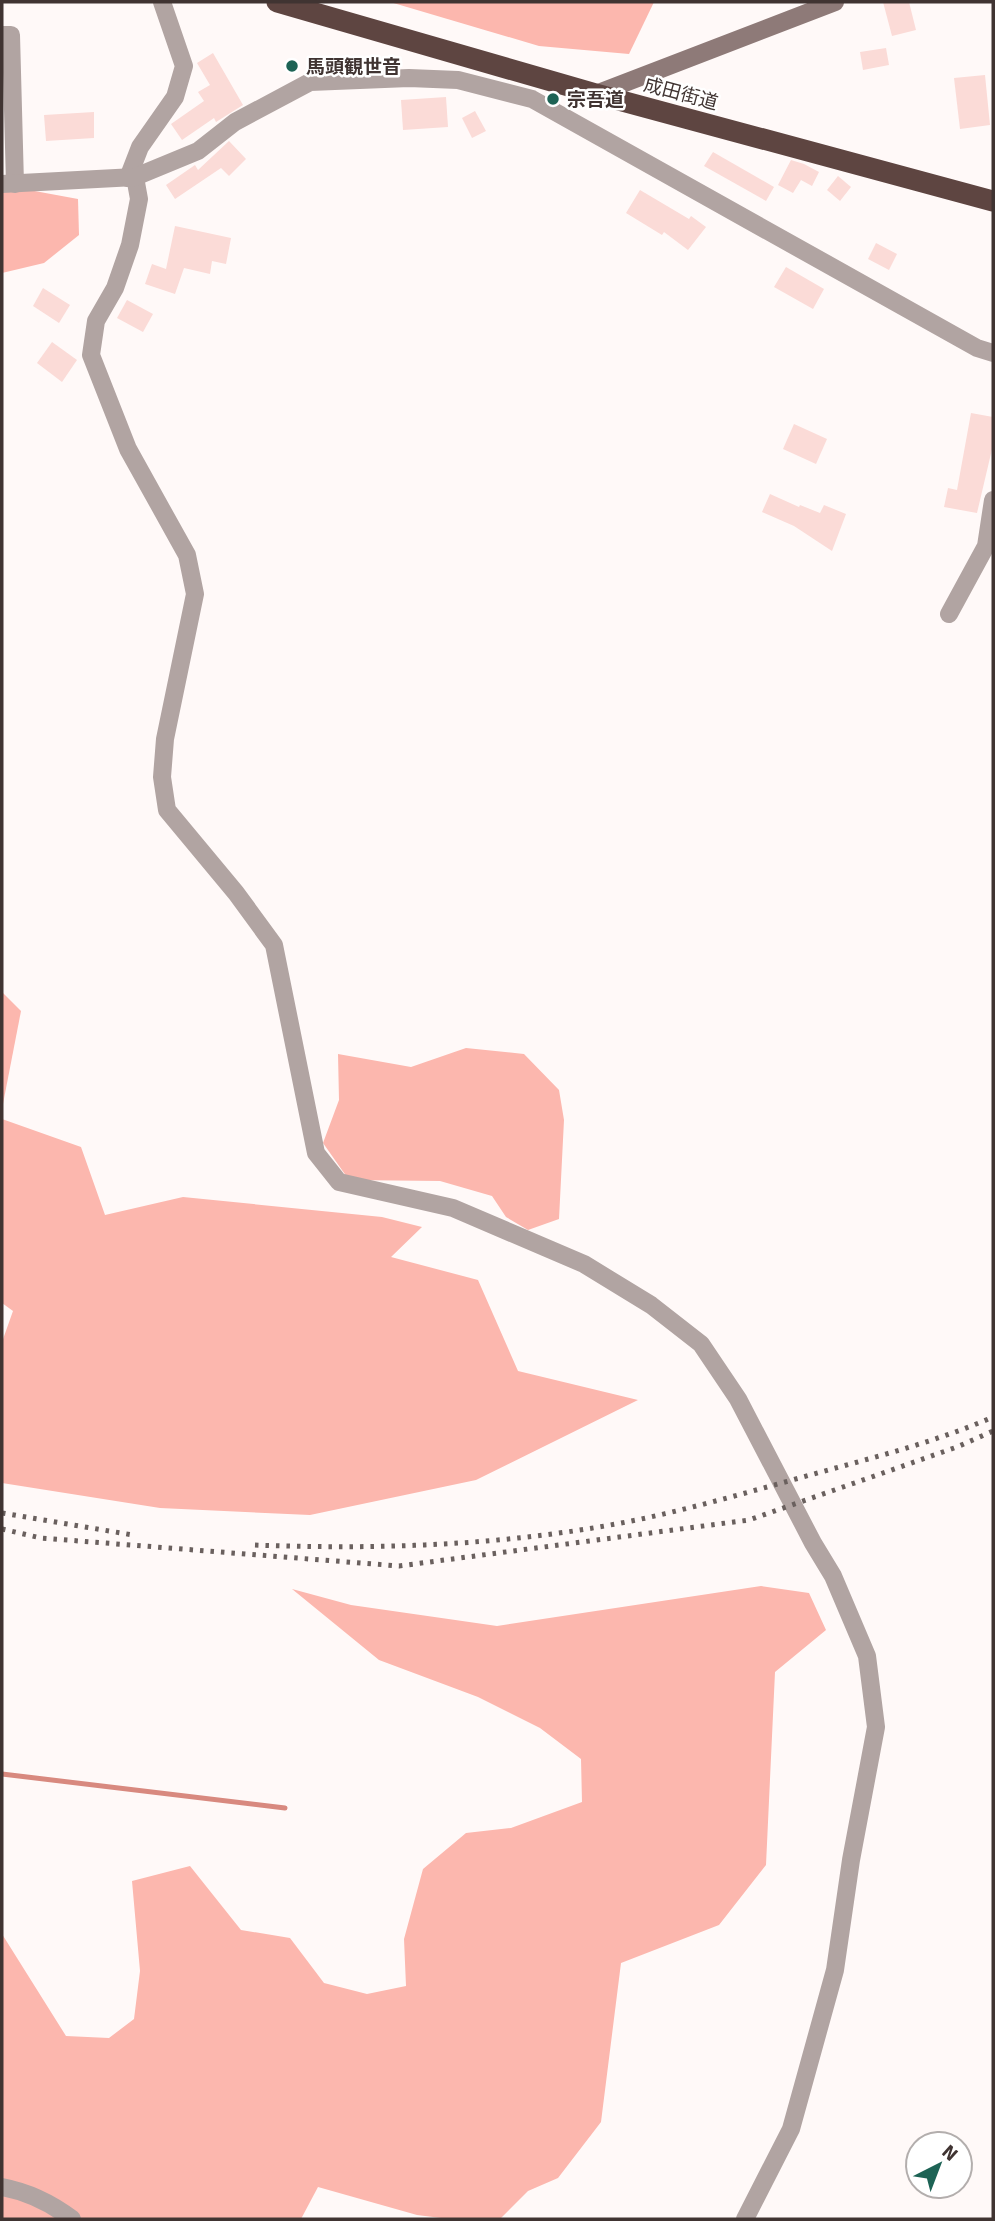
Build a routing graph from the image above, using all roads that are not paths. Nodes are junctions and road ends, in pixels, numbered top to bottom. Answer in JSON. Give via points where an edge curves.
{"nodes":[{"id":1,"x":162,"y":2,"type":"edge"},
{"id":2,"x":277,"y":2,"type":"edge"},
{"id":3,"x":835,"y":2,"type":"edge"},
{"id":4,"x":2,"y":35,"type":"edge"},
{"id":5,"x":554,"y":82,"type":"junction"},
{"id":6,"x":596,"y":94,"type":"junction"},
{"id":7,"x":532,"y":99,"type":"junction"},
{"id":8,"x":132,"y":178,"type":"junction"},
{"id":9,"x":9,"y":184,"type":"edge"},
{"id":10,"x":993,"y":201,"type":"edge"},
{"id":11,"x":993,"y":353,"type":"edge"},
{"id":12,"x":993,"y":500,"type":"edge"},
{"id":13,"x":949,"y":614,"type":"dead end"},
{"id":14,"x":2,"y":2187,"type":"edge"},
{"id":15,"x":72,"y":2219,"type":"edge"},
{"id":16,"x":745,"y":2219,"type":"edge"}],
"edges":[{"from":1,"to":8,"type":"street","via":[[184,66],[175,97],[140,147]]},
{"from":2,"to":5,"type":"highway","name":"成田街道"},
{"from":3,"to":6,"type":"street"},
{"from":4,"to":9,"type":"street","via":[[11,35]]},
{"from":5,"to":6,"type":"highway","name":"成田街道"},
{"from":5,"to":7,"type":"street"},
{"from":6,"to":10,"type":"highway","name":"成田街道"},
{"from":7,"to":8,"type":"street","via":[[458,80],[310,82],[234,122],[198,151]]},
{"from":7,"to":11,"type":"street"},
{"from":8,"to":9,"type":"street"},
{"from":8,"to":16,"type":"street","via":[[139,199],[130,245],[115,288],[96,321],[90,355],[128,449],[187,555],[195,594],[165,739],[162,777],[167,810],[274,945],[316,1153],[339,1182],[453,1208],[584,1264],[701,1345],[738,1399],[833,1576],[867,1656],[876,1727],[835,1970],[791,2129]]},
{"from":12,"to":13,"type":"street","via":[[986,547]]},
{"from":14,"to":15,"type":"street","via":[[19,2190]]}]}
